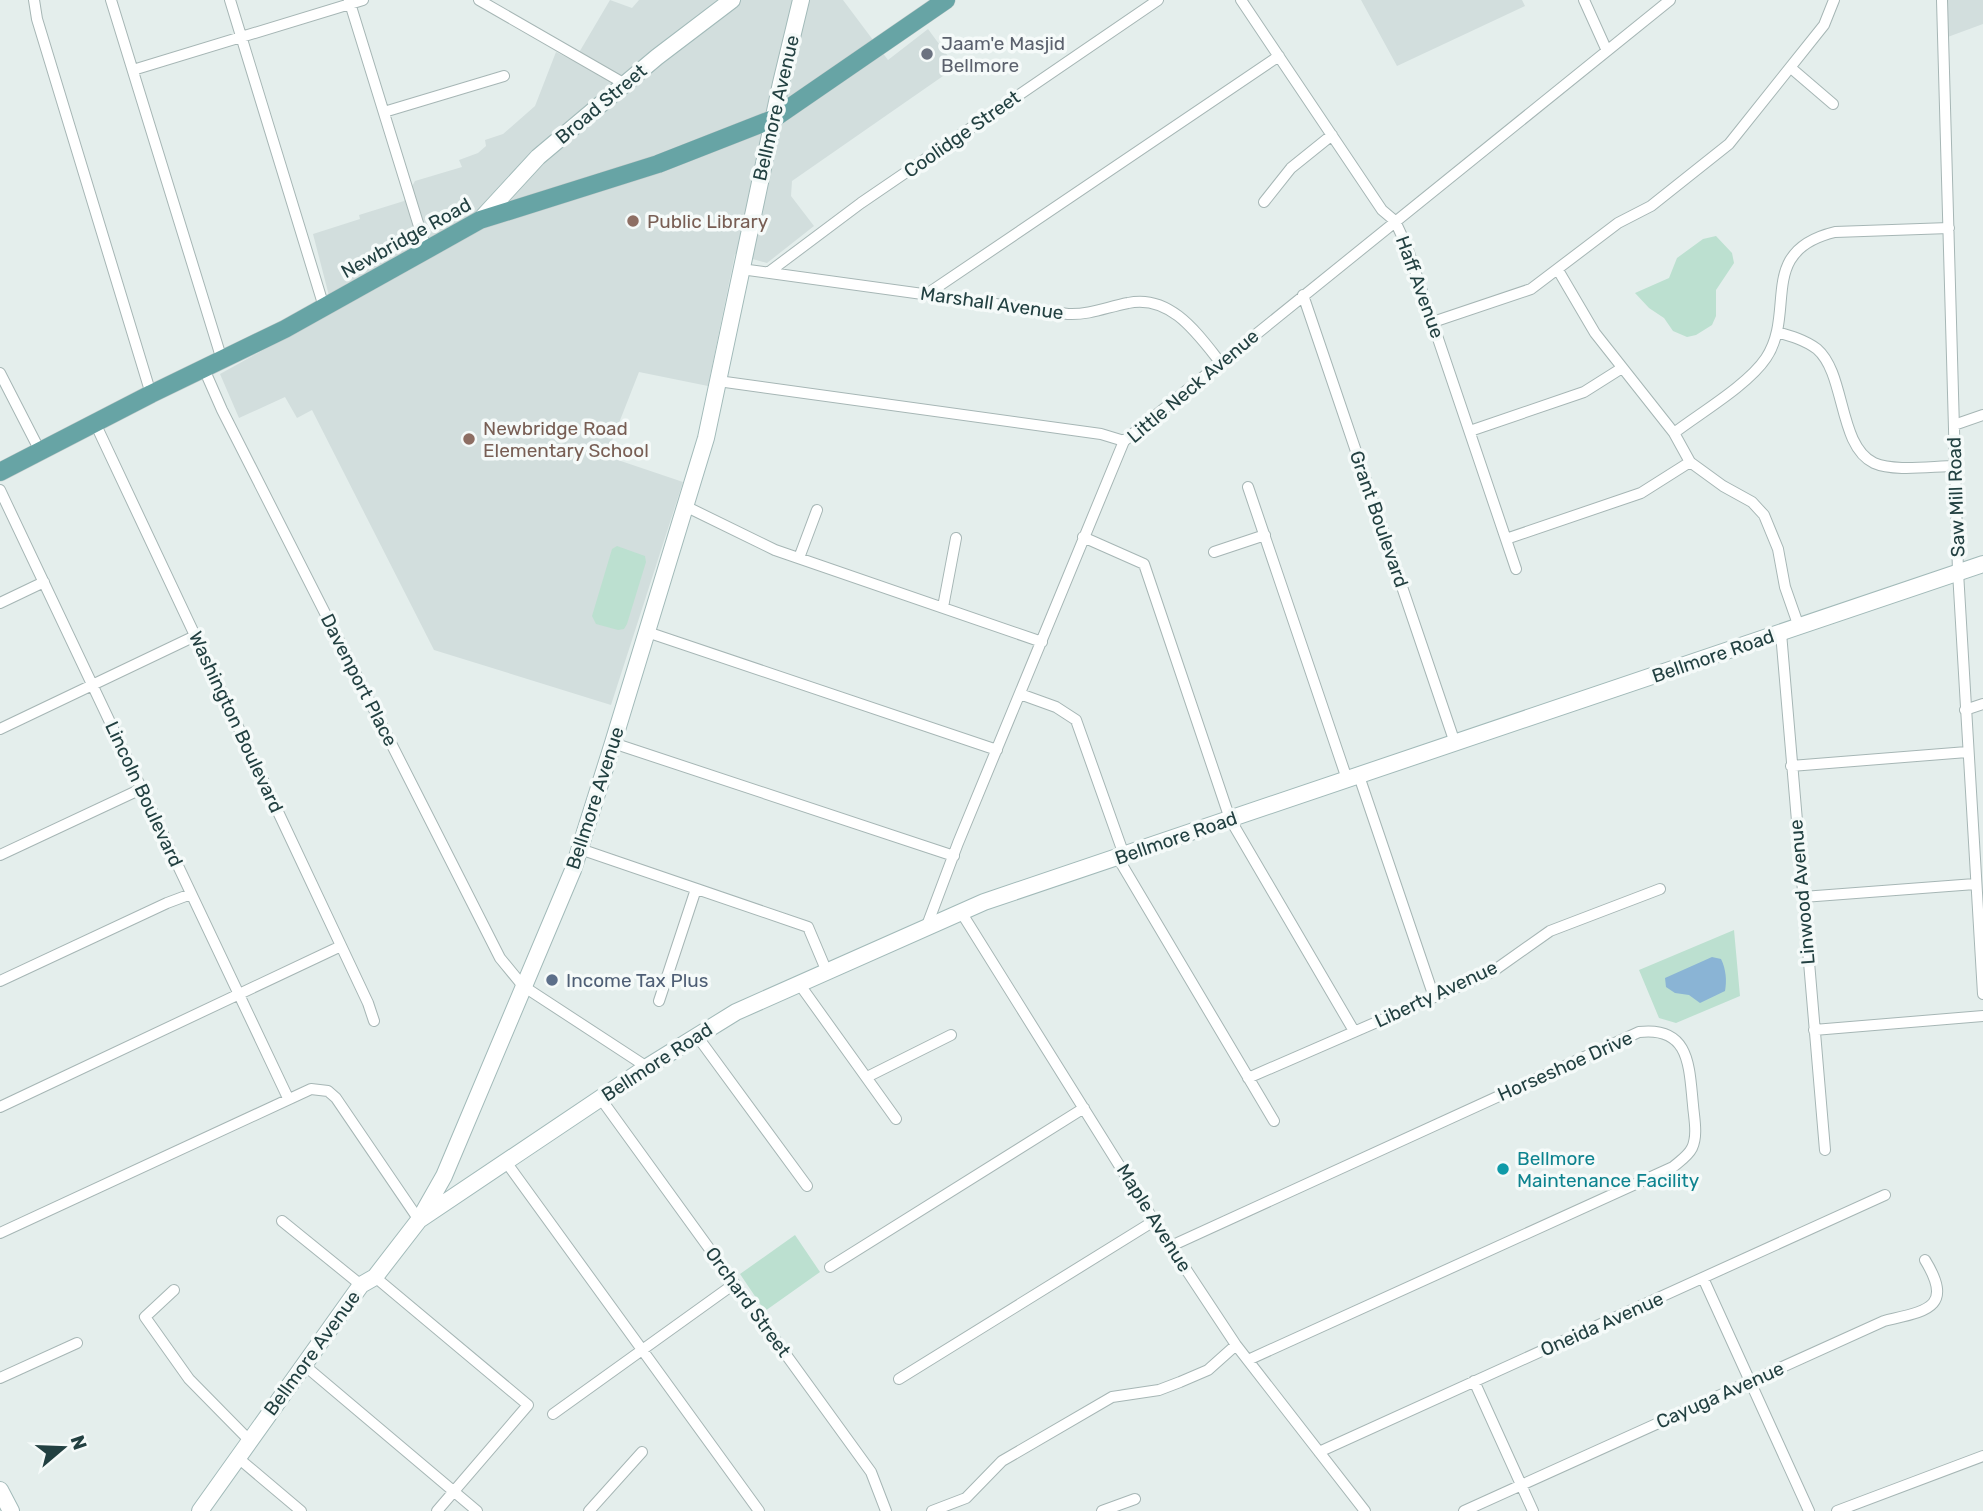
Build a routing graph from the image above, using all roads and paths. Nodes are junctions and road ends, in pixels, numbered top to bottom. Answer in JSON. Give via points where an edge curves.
{"nodes":[{"id":1,"x":34,"y":0,"type":"edge"},
{"id":2,"x":111,"y":0,"type":"edge"},
{"id":3,"x":230,"y":0,"type":"edge"},
{"id":4,"x":363,"y":0,"type":"edge"},
{"id":5,"x":480,"y":0,"type":"edge"},
{"id":6,"x":732,"y":0,"type":"edge"},
{"id":7,"x":800,"y":0,"type":"edge"},
{"id":8,"x":946,"y":0,"type":"edge"},
{"id":9,"x":1158,"y":0,"type":"edge"},
{"id":10,"x":1241,"y":0,"type":"edge"},
{"id":11,"x":1584,"y":0,"type":"edge"},
{"id":12,"x":1670,"y":0,"type":"edge"},
{"id":13,"x":1834,"y":0,"type":"edge"},
{"id":14,"x":1942,"y":0,"type":"edge"},
{"id":15,"x":350,"y":2,"type":"edge"},
{"id":16,"x":241,"y":37,"type":"junction"},
{"id":17,"x":1607,"y":51,"type":"junction"},
{"id":18,"x":1279,"y":56,"type":"junction"},
{"id":19,"x":1791,"y":68,"type":"junction"},
{"id":20,"x":133,"y":70,"type":"junction"},
{"id":21,"x":504,"y":76,"type":"dead end"},
{"id":22,"x":625,"y":84,"type":"junction"},
{"id":23,"x":1833,"y":104,"type":"dead end"},
{"id":24,"x":384,"y":112,"type":"junction"},
{"id":25,"x":773,"y":119,"type":"junction"},
{"id":26,"x":1332,"y":135,"type":"junction"},
{"id":27,"x":1264,"y":202,"type":"dead end"},
{"id":28,"x":480,"y":220,"type":"junction"},
{"id":29,"x":1395,"y":221,"type":"junction"},
{"id":30,"x":1949,"y":228,"type":"junction"},
{"id":31,"x":426,"y":249,"type":"junction"},
{"id":32,"x":741,"y":269,"type":"junction"},
{"id":33,"x":1558,"y":270,"type":"junction"},
{"id":34,"x":769,"y":272,"type":"junction"},
{"id":35,"x":927,"y":294,"type":"junction"},
{"id":36,"x":1303,"y":295,"type":"junction"},
{"id":37,"x":324,"y":307,"type":"junction"},
{"id":38,"x":1433,"y":322,"type":"junction"},
{"id":39,"x":1777,"y":332,"type":"junction"},
{"id":40,"x":222,"y":360,"type":"junction"},
{"id":41,"x":1220,"y":362,"type":"junction"},
{"id":42,"x":1622,"y":368,"type":"junction"},
{"id":43,"x":204,"y":369,"type":"junction"},
{"id":44,"x":0,"y":373,"type":"edge"},
{"id":45,"x":718,"y":381,"type":"junction"},
{"id":46,"x":150,"y":394,"type":"junction"},
{"id":47,"x":1983,"y":415,"type":"edge"},
{"id":48,"x":95,"y":423,"type":"junction"},
{"id":49,"x":1954,"y":425,"type":"junction"},
{"id":50,"x":1470,"y":431,"type":"junction"},
{"id":51,"x":1674,"y":433,"type":"junction"},
{"id":52,"x":1124,"y":441,"type":"junction"},
{"id":53,"x":40,"y":451,"type":"junction"},
{"id":54,"x":1690,"y":462,"type":"junction"},
{"id":55,"x":1955,"y":466,"type":"junction"},
{"id":56,"x":0,"y":472,"type":"edge"},
{"id":57,"x":1248,"y":487,"type":"dead end"},
{"id":58,"x":0,"y":490,"type":"edge"},
{"id":59,"x":685,"y":506,"type":"junction"},
{"id":60,"x":817,"y":510,"type":"dead end"},
{"id":61,"x":1265,"y":535,"type":"junction"},
{"id":62,"x":1083,"y":537,"type":"junction"},
{"id":63,"x":956,"y":538,"type":"dead end"},
{"id":64,"x":1506,"y":539,"type":"junction"},
{"id":65,"x":1214,"y":552,"type":"dead end"},
{"id":66,"x":800,"y":558,"type":"junction"},
{"id":67,"x":1983,"y":564,"type":"edge"},
{"id":68,"x":1516,"y":569,"type":"dead end"},
{"id":69,"x":1958,"y":572,"type":"junction"},
{"id":70,"x":44,"y":582,"type":"junction"},
{"id":71,"x":0,"y":603,"type":"edge"},
{"id":72,"x":943,"y":607,"type":"junction"},
{"id":73,"x":1799,"y":627,"type":"junction"},
{"id":74,"x":647,"y":632,"type":"junction"},
{"id":75,"x":1781,"y":633,"type":"junction"},
{"id":76,"x":195,"y":636,"type":"junction"},
{"id":77,"x":1042,"y":642,"type":"junction"},
{"id":78,"x":93,"y":686,"type":"junction"},
{"id":79,"x":1020,"y":694,"type":"junction"},
{"id":80,"x":1983,"y":704,"type":"edge"},
{"id":81,"x":1965,"y":710,"type":"junction"},
{"id":82,"x":0,"y":730,"type":"edge"},
{"id":83,"x":614,"y":743,"type":"junction"},
{"id":84,"x":1455,"y":743,"type":"junction"},
{"id":85,"x":997,"y":750,"type":"junction"},
{"id":86,"x":1967,"y":752,"type":"junction"},
{"id":87,"x":1791,"y":766,"type":"junction"},
{"id":88,"x":1353,"y":778,"type":"junction"},
{"id":89,"x":141,"y":789,"type":"junction"},
{"id":90,"x":1230,"y":819,"type":"junction"},
{"id":91,"x":1978,"y":845,"type":"edge"},
{"id":92,"x":580,"y":849,"type":"junction"},
{"id":93,"x":0,"y":855,"type":"edge"},
{"id":94,"x":954,"y":856,"type":"junction"},
{"id":95,"x":1121,"y":856,"type":"junction"},
{"id":96,"x":1975,"y":884,"type":"junction"},
{"id":97,"x":696,"y":889,"type":"junction"},
{"id":98,"x":1660,"y":889,"type":"dead end"},
{"id":99,"x":191,"y":894,"type":"junction"},
{"id":100,"x":1802,"y":897,"type":"junction"},
{"id":101,"x":961,"y":912,"type":"junction"},
{"id":102,"x":926,"y":928,"type":"junction"},
{"id":103,"x":341,"y":946,"type":"junction"},
{"id":104,"x":827,"y":972,"type":"junction"},
{"id":105,"x":0,"y":981,"type":"edge"},
{"id":106,"x":800,"y":985,"type":"junction"},
{"id":107,"x":523,"y":986,"type":"junction"},
{"id":108,"x":1983,"y":994,"type":"edge"},
{"id":109,"x":238,"y":995,"type":"junction"},
{"id":110,"x":1434,"y":997,"type":"junction"},
{"id":111,"x":659,"y":1001,"type":"dead end"},
{"id":112,"x":1983,"y":1016,"type":"edge"},
{"id":113,"x":373,"y":1021,"type":"dead end"},
{"id":114,"x":1814,"y":1030,"type":"junction"},
{"id":115,"x":1354,"y":1031,"type":"junction"},
{"id":116,"x":951,"y":1035,"type":"dead end"},
{"id":117,"x":696,"y":1036,"type":"junction"},
{"id":118,"x":647,"y":1068,"type":"junction"},
{"id":119,"x":867,"y":1077,"type":"junction"},
{"id":120,"x":1248,"y":1078,"type":"junction"},
{"id":121,"x":288,"y":1098,"type":"junction"},
{"id":122,"x":601,"y":1099,"type":"junction"},
{"id":123,"x":0,"y":1107,"type":"edge"},
{"id":124,"x":1084,"y":1108,"type":"junction"},
{"id":125,"x":896,"y":1119,"type":"dead end"},
{"id":126,"x":1274,"y":1121,"type":"dead end"},
{"id":127,"x":1825,"y":1150,"type":"dead end"},
{"id":128,"x":506,"y":1162,"type":"junction"},
{"id":129,"x":807,"y":1186,"type":"dead end"},
{"id":130,"x":1885,"y":1195,"type":"dead end"},
{"id":131,"x":419,"y":1220,"type":"junction"},
{"id":132,"x":282,"y":1221,"type":"dead end"},
{"id":133,"x":1154,"y":1221,"type":"junction"},
{"id":134,"x":0,"y":1233,"type":"edge"},
{"id":135,"x":1171,"y":1246,"type":"junction"},
{"id":136,"x":1925,"y":1260,"type":"dead end"},
{"id":137,"x":830,"y":1267,"type":"dead end"},
{"id":138,"x":1703,"y":1278,"type":"junction"},
{"id":139,"x":368,"y":1281,"type":"junction"},
{"id":140,"x":734,"y":1284,"type":"junction"},
{"id":141,"x":174,"y":1290,"type":"dead end"},
{"id":142,"x":77,"y":1343,"type":"dead end"},
{"id":143,"x":1236,"y":1345,"type":"junction"},
{"id":144,"x":642,"y":1350,"type":"junction"},
{"id":145,"x":1248,"y":1360,"type":"junction"},
{"id":146,"x":304,"y":1365,"type":"junction"},
{"id":147,"x":0,"y":1378,"type":"edge"},
{"id":148,"x":899,"y":1379,"type":"dead end"},
{"id":149,"x":1474,"y":1381,"type":"junction"},
{"id":150,"x":1750,"y":1381,"type":"junction"},
{"id":151,"x":553,"y":1414,"type":"dead end"},
{"id":152,"x":250,"y":1440,"type":"junction"},
{"id":153,"x":642,"y":1452,"type":"dead end"},
{"id":154,"x":1319,"y":1452,"type":"junction"},
{"id":155,"x":1983,"y":1456,"type":"edge"},
{"id":156,"x":237,"y":1457,"type":"junction"},
{"id":157,"x":1522,"y":1485,"type":"junction"},
{"id":158,"x":0,"y":1490,"type":"edge"},
{"id":159,"x":453,"y":1491,"type":"junction"},
{"id":160,"x":1135,"y":1499,"type":"dead end"},
{"id":161,"x":11,"y":1511,"type":"edge"},
{"id":162,"x":200,"y":1511,"type":"edge"},
{"id":163,"x":301,"y":1511,"type":"edge"},
{"id":164,"x":437,"y":1511,"type":"edge"},
{"id":165,"x":477,"y":1511,"type":"edge"},
{"id":166,"x":589,"y":1511,"type":"edge"},
{"id":167,"x":759,"y":1511,"type":"edge"},
{"id":168,"x":886,"y":1511,"type":"edge"},
{"id":169,"x":932,"y":1511,"type":"edge"},
{"id":170,"x":1102,"y":1511,"type":"edge"},
{"id":171,"x":1365,"y":1511,"type":"edge"},
{"id":172,"x":1464,"y":1511,"type":"edge"},
{"id":173,"x":1534,"y":1511,"type":"edge"},
{"id":174,"x":1809,"y":1511,"type":"edge"},
{"id":175,"x":1837,"y":1511,"type":"edge"}],
"edges":[{"from":1,"to":46,"type":"street"},
{"from":2,"to":20,"type":"street"},
{"from":3,"to":16,"type":"street"},
{"from":4,"to":15,"type":"street"},
{"from":5,"to":22,"type":"street"},
{"from":6,"to":22,"type":"main road","name":"Broad Street"},
{"from":7,"to":25,"type":"main road","name":"Bellmore Avenue"},
{"from":8,"to":25,"type":"main road","name":"Newbridge Road"},
{"from":9,"to":34,"type":"street","name":"Coolidge Street"},
{"from":10,"to":18,"type":"street","name":"Haff Avenue"},
{"from":11,"to":17,"type":"street"},
{"from":12,"to":17,"type":"street","name":"Little Neck Avenue"},
{"from":13,"to":19,"type":"street","via":[[1824,25]]},
{"from":14,"to":30,"type":"street","name":"Saw Mill Road"},
{"from":15,"to":16,"type":"street"},
{"from":15,"to":24,"type":"street"},
{"from":16,"to":20,"type":"street"},
{"from":16,"to":37,"type":"street"},
{"from":17,"to":29,"type":"street","name":"Little Neck Avenue"},
{"from":18,"to":26,"type":"street","name":"Haff Avenue"},
{"from":18,"to":35,"type":"street"},
{"from":19,"to":23,"type":"street"},
{"from":19,"to":33,"type":"street","via":[[1738,134],[1651,206],[1618,223]]},
{"from":20,"to":40,"type":"street"},
{"from":21,"to":24,"type":"street"},
{"from":22,"to":28,"type":"main road","name":"Broad Street","via":[[538,157]]},
{"from":24,"to":31,"type":"street"},
{"from":25,"to":28,"type":"main road","name":"Newbridge Road","via":[[646,168]]},
{"from":25,"to":32,"type":"main road","name":"Bellmore Avenue"},
{"from":26,"to":27,"type":"street","via":[[1291,168]]},
{"from":26,"to":29,"type":"street","name":"Haff Avenue","via":[[1382,210]]},
{"from":28,"to":31,"type":"main road","name":"Newbridge Road"},
{"from":29,"to":36,"type":"street","name":"Little Neck Avenue"},
{"from":29,"to":38,"type":"street","name":"Haff Avenue"},
{"from":30,"to":39,"type":"street","via":[[1835,232],[1806,243],[1782,280]]},
{"from":30,"to":49,"type":"street","name":"Saw Mill Road"},
{"from":31,"to":37,"type":"main road","name":"Newbridge Road"},
{"from":32,"to":34,"type":"street","name":"Marshall Avenue"},
{"from":32,"to":45,"type":"main road","name":"Bellmore Avenue"},
{"from":33,"to":38,"type":"street","via":[[1531,289]]},
{"from":33,"to":42,"type":"street"},
{"from":34,"to":35,"type":"street","name":"Marshall Avenue"},
{"from":35,"to":41,"type":"street","name":"Marshall Avenue","via":[[1068,314],[1095,313],[1130,302],[1157,304],[1184,320]]},
{"from":36,"to":41,"type":"street","name":"Little Neck Avenue"},
{"from":36,"to":84,"type":"street","name":"Grant Boulevard"},
{"from":37,"to":40,"type":"main road","name":"Newbridge Road"},
{"from":38,"to":50,"type":"street","name":"Haff Avenue"},
{"from":39,"to":51,"type":"street","via":[[1760,367]]},
{"from":39,"to":55,"type":"street","via":[[1799,338],[1819,351],[1863,455],[1890,467]]},
{"from":40,"to":43,"type":"main road","name":"Newbridge Road"},
{"from":41,"to":52,"type":"street","name":"Little Neck Avenue"},
{"from":42,"to":50,"type":"street","via":[[1584,392]]},
{"from":42,"to":51,"type":"street"},
{"from":43,"to":46,"type":"main road","name":"Newbridge Road"},
{"from":43,"to":107,"type":"street","name":"Davenport Place","via":[[500,958]]},
{"from":44,"to":53,"type":"street"},
{"from":45,"to":52,"type":"street","via":[[1101,434]]},
{"from":45,"to":59,"type":"main road","name":"Bellmore Avenue"},
{"from":46,"to":48,"type":"main road","name":"Newbridge Road"},
{"from":47,"to":49,"type":"street"},
{"from":48,"to":53,"type":"main road","name":"Newbridge Road"},
{"from":48,"to":76,"type":"street","name":"Washington Boulevard"},
{"from":49,"to":55,"type":"street","name":"Saw Mill Road"},
{"from":50,"to":64,"type":"street","name":"Haff Avenue"},
{"from":51,"to":54,"type":"street"},
{"from":52,"to":62,"type":"street","name":"Little Neck Avenue"},
{"from":53,"to":56,"type":"main road","name":"Newbridge Road"},
{"from":54,"to":64,"type":"street","via":[[1641,493]]},
{"from":54,"to":73,"type":"street","via":[[1752,502],[1764,515]]},
{"from":55,"to":69,"type":"street","name":"Saw Mill Road"},
{"from":57,"to":61,"type":"street"},
{"from":58,"to":70,"type":"street","name":"Lincoln Boulevard"},
{"from":59,"to":66,"type":"street"},
{"from":59,"to":74,"type":"main road","name":"Bellmore Avenue"},
{"from":60,"to":66,"type":"street"},
{"from":61,"to":65,"type":"street"},
{"from":61,"to":88,"type":"street"},
{"from":62,"to":77,"type":"street","name":"Little Neck Avenue"},
{"from":62,"to":90,"type":"street","via":[[1144,564]]},
{"from":63,"to":72,"type":"street"},
{"from":64,"to":68,"type":"street","name":"Haff Avenue"},
{"from":66,"to":72,"type":"street"},
{"from":67,"to":69,"type":"main road","name":"Bellmore Road"},
{"from":69,"to":73,"type":"main road","name":"Bellmore Road"},
{"from":69,"to":81,"type":"street","name":"Saw Mill Road"},
{"from":70,"to":71,"type":"street"},
{"from":70,"to":78,"type":"street","name":"Lincoln Boulevard"},
{"from":72,"to":77,"type":"street"},
{"from":73,"to":75,"type":"main road","name":"Bellmore Road"},
{"from":74,"to":83,"type":"main road","name":"Bellmore Avenue"},
{"from":74,"to":85,"type":"street"},
{"from":75,"to":84,"type":"main road","name":"Bellmore Road"},
{"from":75,"to":87,"type":"street","name":"Linwood Avenue"},
{"from":76,"to":78,"type":"street"},
{"from":76,"to":103,"type":"street","name":"Washington Boulevard"},
{"from":77,"to":79,"type":"street","name":"Little Neck Avenue"},
{"from":78,"to":82,"type":"street"},
{"from":78,"to":89,"type":"street","name":"Lincoln Boulevard"},
{"from":79,"to":85,"type":"street","name":"Little Neck Avenue"},
{"from":79,"to":95,"type":"street","via":[[1076,720]]},
{"from":80,"to":81,"type":"street"},
{"from":81,"to":86,"type":"street","name":"Saw Mill Road"},
{"from":83,"to":92,"type":"main road","name":"Bellmore Avenue"},
{"from":83,"to":94,"type":"street"},
{"from":84,"to":88,"type":"main road","name":"Bellmore Road"},
{"from":85,"to":94,"type":"street","name":"Little Neck Avenue"},
{"from":86,"to":87,"type":"street"},
{"from":86,"to":91,"type":"street","name":"Saw Mill Road"},
{"from":87,"to":100,"type":"street","name":"Linwood Avenue"},
{"from":88,"to":90,"type":"main road","name":"Bellmore Road"},
{"from":88,"to":110,"type":"street"},
{"from":89,"to":93,"type":"street"},
{"from":89,"to":99,"type":"street","name":"Lincoln Boulevard"},
{"from":90,"to":95,"type":"main road","name":"Bellmore Road"},
{"from":90,"to":115,"type":"street"},
{"from":91,"to":96,"type":"street","name":"Saw Mill Road"},
{"from":92,"to":97,"type":"street"},
{"from":92,"to":107,"type":"main road","name":"Bellmore Avenue"},
{"from":94,"to":102,"type":"street","name":"Little Neck Avenue"},
{"from":95,"to":101,"type":"main road","name":"Bellmore Road"},
{"from":95,"to":120,"type":"street"},
{"from":96,"to":100,"type":"street"},
{"from":96,"to":108,"type":"street","name":"Saw Mill Road"},
{"from":97,"to":104,"type":"street","via":[[808,927]]},
{"from":97,"to":111,"type":"street"},
{"from":98,"to":110,"type":"street","name":"Liberty Avenue","via":[[1550,931],[1492,972]]},
{"from":99,"to":105,"type":"street"},
{"from":99,"to":109,"type":"street","name":"Lincoln Boulevard"},
{"from":100,"to":114,"type":"street","name":"Linwood Avenue"},
{"from":101,"to":102,"type":"main road","name":"Bellmore Road"},
{"from":101,"to":124,"type":"street","name":"Maple Avenue"},
{"from":102,"to":104,"type":"main road","name":"Bellmore Road"},
{"from":103,"to":109,"type":"street"},
{"from":103,"to":113,"type":"street","name":"Washington Boulevard"},
{"from":104,"to":106,"type":"main road","name":"Bellmore Road"},
{"from":106,"to":117,"type":"main road","name":"Bellmore Road","via":[[736,1012]]},
{"from":106,"to":119,"type":"street"},
{"from":107,"to":118,"type":"street","name":"Davenport Place"},
{"from":107,"to":131,"type":"main road","name":"Bellmore Avenue","via":[[444,1176]]},
{"from":109,"to":121,"type":"street","name":"Lincoln Boulevard"},
{"from":109,"to":123,"type":"street"},
{"from":110,"to":115,"type":"street","name":"Liberty Avenue"},
{"from":112,"to":114,"type":"street"},
{"from":114,"to":127,"type":"street","name":"Linwood Avenue"},
{"from":115,"to":120,"type":"street","name":"Liberty Avenue"},
{"from":116,"to":119,"type":"street"},
{"from":117,"to":118,"type":"main road","name":"Bellmore Road"},
{"from":117,"to":129,"type":"street"},
{"from":118,"to":122,"type":"main road","name":"Bellmore Road"},
{"from":119,"to":125,"type":"street"},
{"from":120,"to":126,"type":"street"},
{"from":121,"to":131,"type":"street","via":[[321,1088],[336,1098]]},
{"from":121,"to":134,"type":"street"},
{"from":122,"to":128,"type":"main road","name":"Bellmore Road"},
{"from":122,"to":140,"type":"street","name":"Orchard Street"},
{"from":124,"to":133,"type":"street","name":"Maple Avenue"},
{"from":124,"to":137,"type":"street"},
{"from":128,"to":131,"type":"main road","name":"Bellmore Road"},
{"from":128,"to":144,"type":"street"},
{"from":130,"to":138,"type":"street","name":"Oneida Avenue"},
{"from":131,"to":139,"type":"main road","name":"Bellmore Avenue"},
{"from":132,"to":139,"type":"street"},
{"from":133,"to":135,"type":"street","name":"Maple Avenue"},
{"from":133,"to":148,"type":"street"},
{"from":135,"to":143,"type":"street","name":"Maple Avenue"},
{"from":135,"to":145,"type":"street","name":"Horseshoe Drive","via":[[1639,1032],[1655,1030],[1670,1035],[1683,1048],[1689,1065],[1695,1132],[1692,1147],[1673,1167]]},
{"from":136,"to":150,"type":"street","name":"Cayuga Avenue","via":[[1938,1293],[1925,1311],[1884,1321]]},
{"from":138,"to":149,"type":"street","name":"Oneida Avenue"},
{"from":138,"to":150,"type":"street"},
{"from":139,"to":146,"type":"main road","name":"Bellmore Avenue"},
{"from":139,"to":159,"type":"street","via":[[528,1405]]},
{"from":140,"to":144,"type":"street"},
{"from":140,"to":168,"type":"street","name":"Orchard Street","via":[[871,1472]]},
{"from":141,"to":152,"type":"street","via":[[145,1317],[189,1379]]},
{"from":142,"to":147,"type":"street"},
{"from":143,"to":145,"type":"street","name":"Maple Avenue"},
{"from":143,"to":169,"type":"street","via":[[1208,1370],[1180,1382],[1159,1390],[1112,1396],[1002,1461],[966,1498]]},
{"from":144,"to":151,"type":"street"},
{"from":144,"to":167,"type":"street"},
{"from":145,"to":154,"type":"street","name":"Maple Avenue"},
{"from":146,"to":152,"type":"main road","name":"Bellmore Avenue"},
{"from":146,"to":159,"type":"street"},
{"from":149,"to":154,"type":"street","name":"Oneida Avenue"},
{"from":149,"to":157,"type":"street"},
{"from":150,"to":157,"type":"street","name":"Cayuga Avenue"},
{"from":150,"to":174,"type":"street"},
{"from":152,"to":156,"type":"main road","name":"Bellmore Avenue"},
{"from":153,"to":166,"type":"street"},
{"from":154,"to":171,"type":"street","name":"Maple Avenue"},
{"from":155,"to":175,"type":"street"},
{"from":156,"to":162,"type":"main road","name":"Bellmore Avenue"},
{"from":156,"to":163,"type":"street"},
{"from":157,"to":172,"type":"street","name":"Cayuga Avenue"},
{"from":157,"to":173,"type":"street"},
{"from":158,"to":161,"type":"main road"},
{"from":159,"to":164,"type":"street"},
{"from":159,"to":165,"type":"street"},
{"from":160,"to":170,"type":"street"}]}
